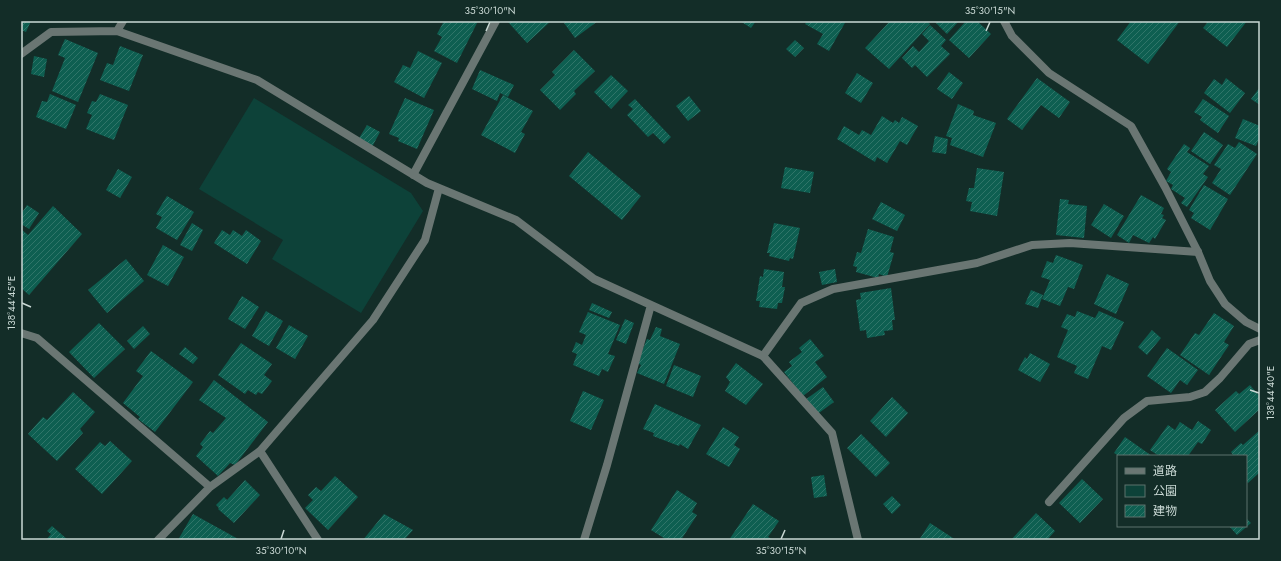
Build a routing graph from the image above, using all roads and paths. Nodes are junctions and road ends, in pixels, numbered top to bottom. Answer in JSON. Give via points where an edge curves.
{"nodes":[{"id":1,"x":123,"y":21,"type":"edge"},
{"id":2,"x":496,"y":21,"type":"edge"},
{"id":3,"x":1004,"y":21,"type":"edge"},
{"id":4,"x":118,"y":32,"type":"junction"},
{"id":5,"x":21,"y":54,"type":"edge"},
{"id":6,"x":413,"y":175,"type":"junction"},
{"id":7,"x":439,"y":188,"type":"junction"},
{"id":8,"x":1198,"y":252,"type":"junction"},
{"id":9,"x":651,"y":305,"type":"junction"},
{"id":10,"x":1260,"y":329,"type":"edge"},
{"id":11,"x":21,"y":333,"type":"edge"},
{"id":12,"x":1260,"y":340,"type":"edge"},
{"id":13,"x":763,"y":356,"type":"junction"},
{"id":14,"x":260,"y":451,"type":"junction"},
{"id":15,"x":210,"y":487,"type":"junction"},
{"id":16,"x":1049,"y":502,"type":"dead end"},
{"id":17,"x":158,"y":540,"type":"edge"},
{"id":18,"x":318,"y":540,"type":"edge"},
{"id":19,"x":584,"y":540,"type":"edge"},
{"id":20,"x":858,"y":540,"type":"edge"}],
"edges":[{"from":1,"to":4,"type":"street"},
{"from":2,"to":6,"type":"street"},
{"from":3,"to":8,"type":"street","via":[[1012,36],[1049,73],[1131,126]]},
{"from":4,"to":5,"type":"street","via":[[52,32]]},
{"from":4,"to":6,"type":"street","via":[[257,80]]},
{"from":6,"to":7,"type":"street"},
{"from":7,"to":9,"type":"street","via":[[516,220],[594,279]]},
{"from":7,"to":14,"type":"street","via":[[425,240],[373,320]]},
{"from":8,"to":10,"type":"street","via":[[1210,281],[1225,304],[1246,322]]},
{"from":8,"to":13,"type":"street","via":[[1070,244],[1032,245],[977,263],[833,289],[801,303]]},
{"from":9,"to":13,"type":"street"},
{"from":9,"to":19,"type":"street"},
{"from":11,"to":15,"type":"street","via":[[38,338]]},
{"from":12,"to":16,"type":"street","via":[[1249,344],[1205,392],[1190,397],[1147,401],[1124,418]]},
{"from":13,"to":20,"type":"street","via":[[832,433]]},
{"from":14,"to":15,"type":"street"},
{"from":14,"to":18,"type":"street"},
{"from":15,"to":17,"type":"street"}]}
